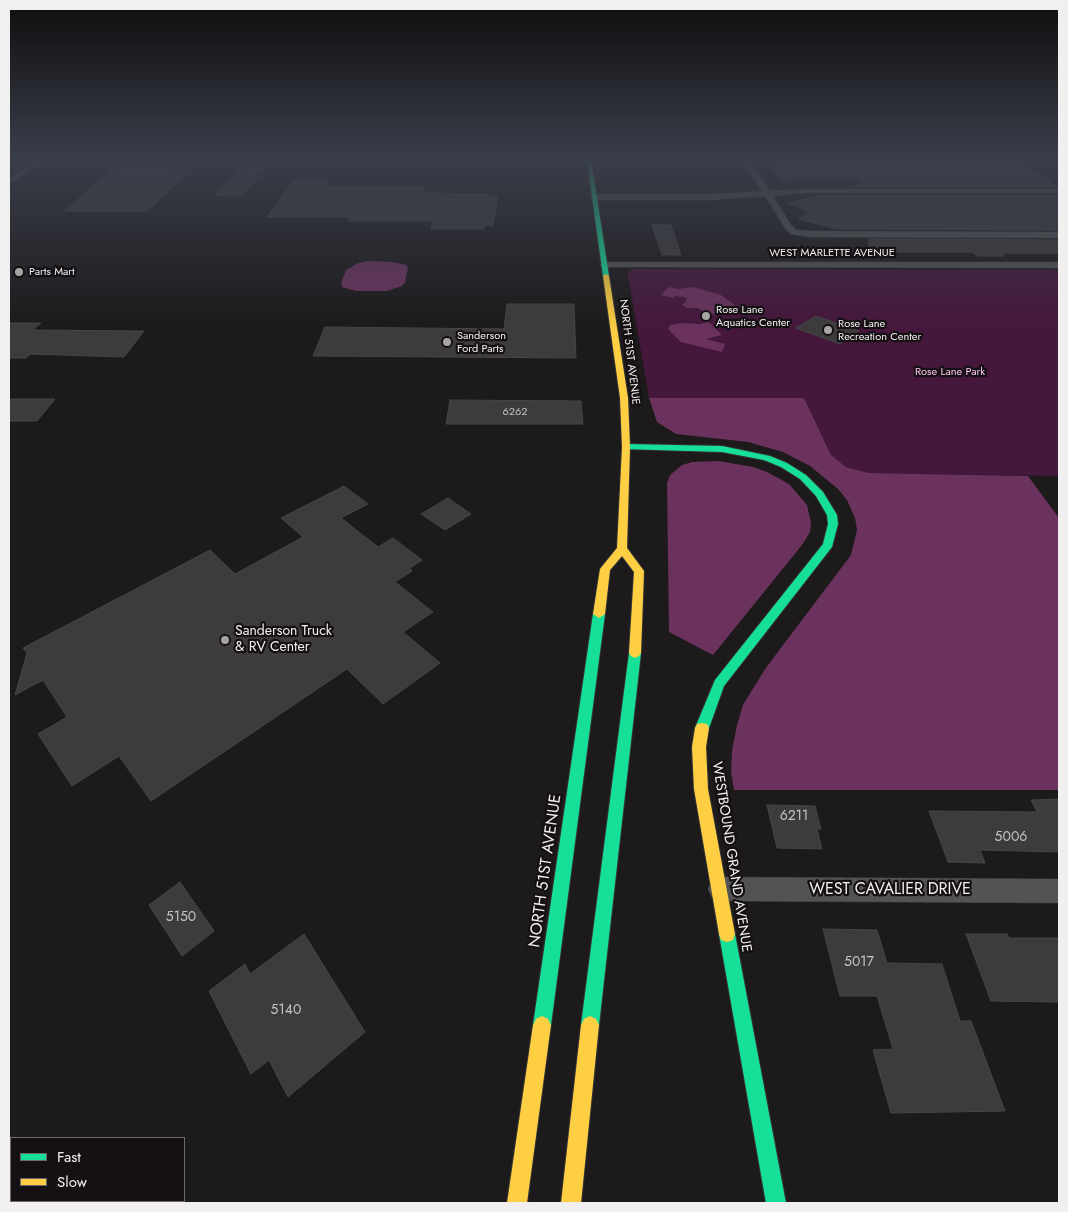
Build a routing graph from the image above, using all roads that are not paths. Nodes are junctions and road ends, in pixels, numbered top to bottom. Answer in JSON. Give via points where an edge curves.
{"nodes":[{"id":1,"x":597,"y":217,"type":"edge"},
{"id":2,"x":782,"y":217,"type":"edge"},
{"id":3,"x":1059,"y":235,"type":"edge"},
{"id":4,"x":605,"y":265,"type":"junction"},
{"id":5,"x":1059,"y":265,"type":"edge"},
{"id":6,"x":626,"y":447,"type":"junction"},
{"id":7,"x":622,"y":549,"type":"junction"},
{"id":8,"x":720,"y":890,"type":"junction"},
{"id":9,"x":1059,"y":891,"type":"edge"},
{"id":10,"x":517,"y":1203,"type":"edge"},
{"id":11,"x":572,"y":1203,"type":"edge"},
{"id":12,"x":776,"y":1203,"type":"edge"}],
"edges":[{"from":1,"to":4,"type":"main road","name":"NORTH 51ST AVENUE"},
{"from":2,"to":3,"type":"street","via":[[794,232],[809,234]]},
{"from":4,"to":5,"type":"street","name":"WEST MARLETTE AVENUE"},
{"from":4,"to":6,"type":"main road","name":"NORTH 51ST AVENUE","via":[[624,398]]},
{"from":6,"to":7,"type":"main road","name":"NORTH 51ST AVENUE"},
{"from":6,"to":8,"type":"main road","name":"WESTBOUND GRAND AVENUE","via":[[722,449],[768,458],[803,477],[820,494],[832,515],[828,545],[719,684],[703,722],[699,767]]},
{"from":7,"to":10,"type":"main road","name":"NORTH 51ST AVENUE","via":[[605,569]]},
{"from":7,"to":11,"type":"main road","via":[[640,572],[634,663],[580,1111]]},
{"from":8,"to":9,"type":"street","name":"WEST CAVALIER DRIVE"},
{"from":8,"to":12,"type":"main road","name":"WESTBOUND GRAND AVENUE"}]}
